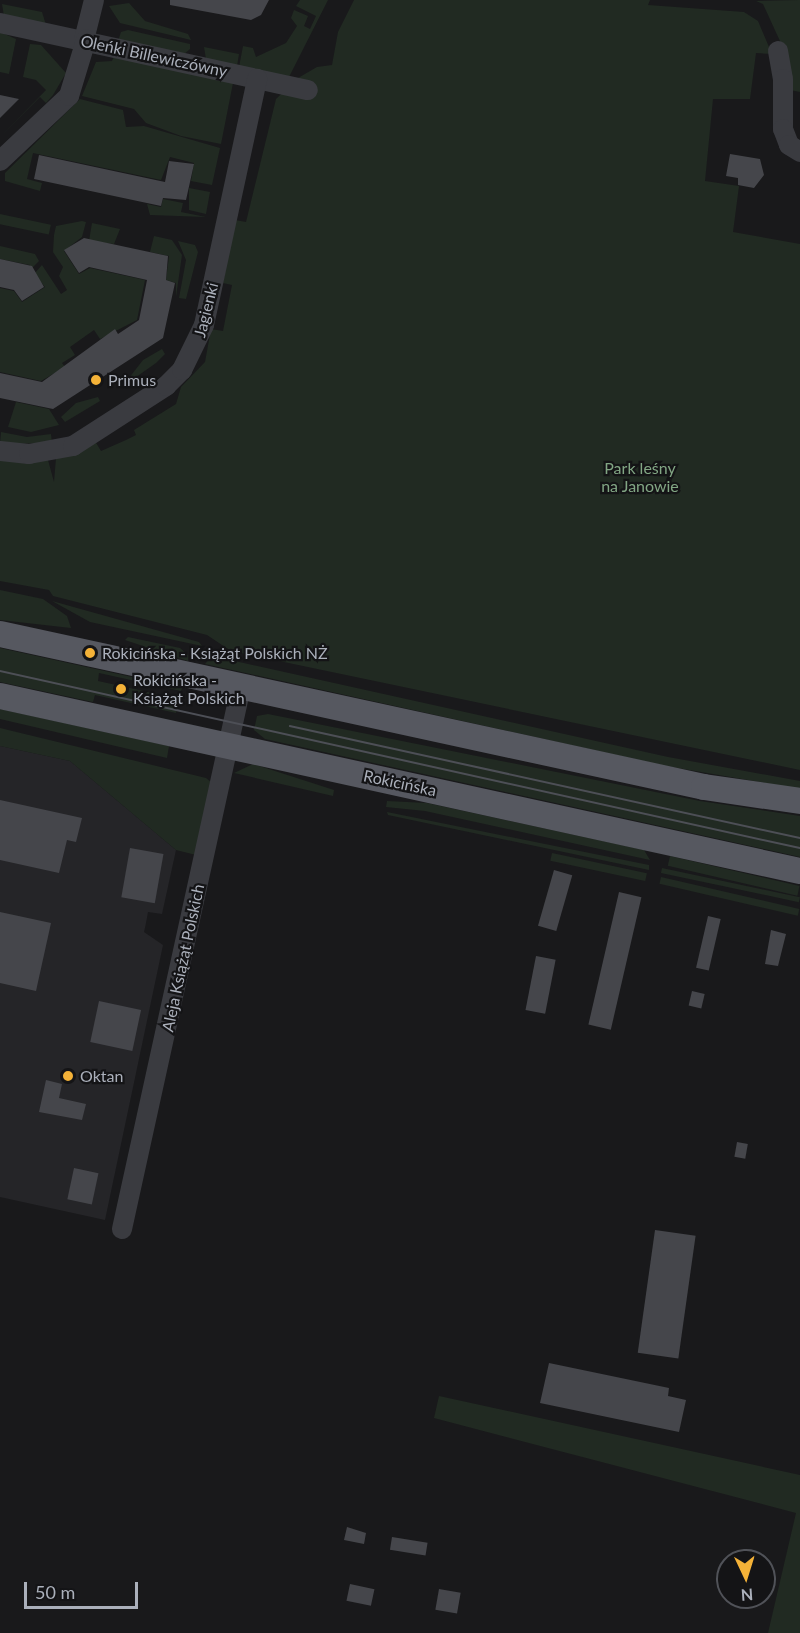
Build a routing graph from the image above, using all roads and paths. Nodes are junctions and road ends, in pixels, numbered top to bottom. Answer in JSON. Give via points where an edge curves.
{"nodes":[{"id":1,"x":94,"y":0,"type":"edge"},
{"id":2,"x":0,"y":23,"type":"edge"},
{"id":3,"x":85,"y":40,"type":"junction"},
{"id":4,"x":778,"y":51,"type":"dead end"},
{"id":5,"x":257,"y":79,"type":"junction"},
{"id":6,"x":308,"y":90,"type":"dead end"},
{"id":7,"x":800,"y":152,"type":"edge"},
{"id":8,"x":0,"y":161,"type":"edge"},
{"id":9,"x":0,"y":451,"type":"edge"},
{"id":10,"x":0,"y":634,"type":"edge"},
{"id":11,"x":241,"y":687,"type":"junction"},
{"id":12,"x":0,"y":696,"type":"edge"},
{"id":13,"x":228,"y":745,"type":"junction"},
{"id":14,"x":800,"y":801,"type":"edge"},
{"id":15,"x":800,"y":872,"type":"edge"},
{"id":16,"x":122,"y":1229,"type":"dead end"}],
"edges":[{"from":1,"to":3,"type":"street"},
{"from":2,"to":3,"type":"street","name":"Oleńki Billewiczówny"},
{"from":3,"to":5,"type":"street","name":"Oleńki Billewiczówny"},
{"from":3,"to":8,"type":"street","via":[[69,96]]},
{"from":4,"to":7,"type":"street","via":[[783,129],[789,145]]},
{"from":5,"to":6,"type":"street","name":"Oleńki Billewiczówny"},
{"from":5,"to":9,"type":"street","name":"Jagienki","via":[[204,325],[182,370],[166,386],[72,446],[29,454]]},
{"from":10,"to":11,"type":"main road"},
{"from":11,"to":13,"type":"street","name":"Aleja Książąt Polskich"},
{"from":11,"to":14,"type":"main road","via":[[704,787]]},
{"from":12,"to":13,"type":"main road","name":"Rokicińska"},
{"from":13,"to":15,"type":"main road","name":"Rokicińska"},
{"from":13,"to":16,"type":"street","name":"Aleja Książąt Polskich"}]}
